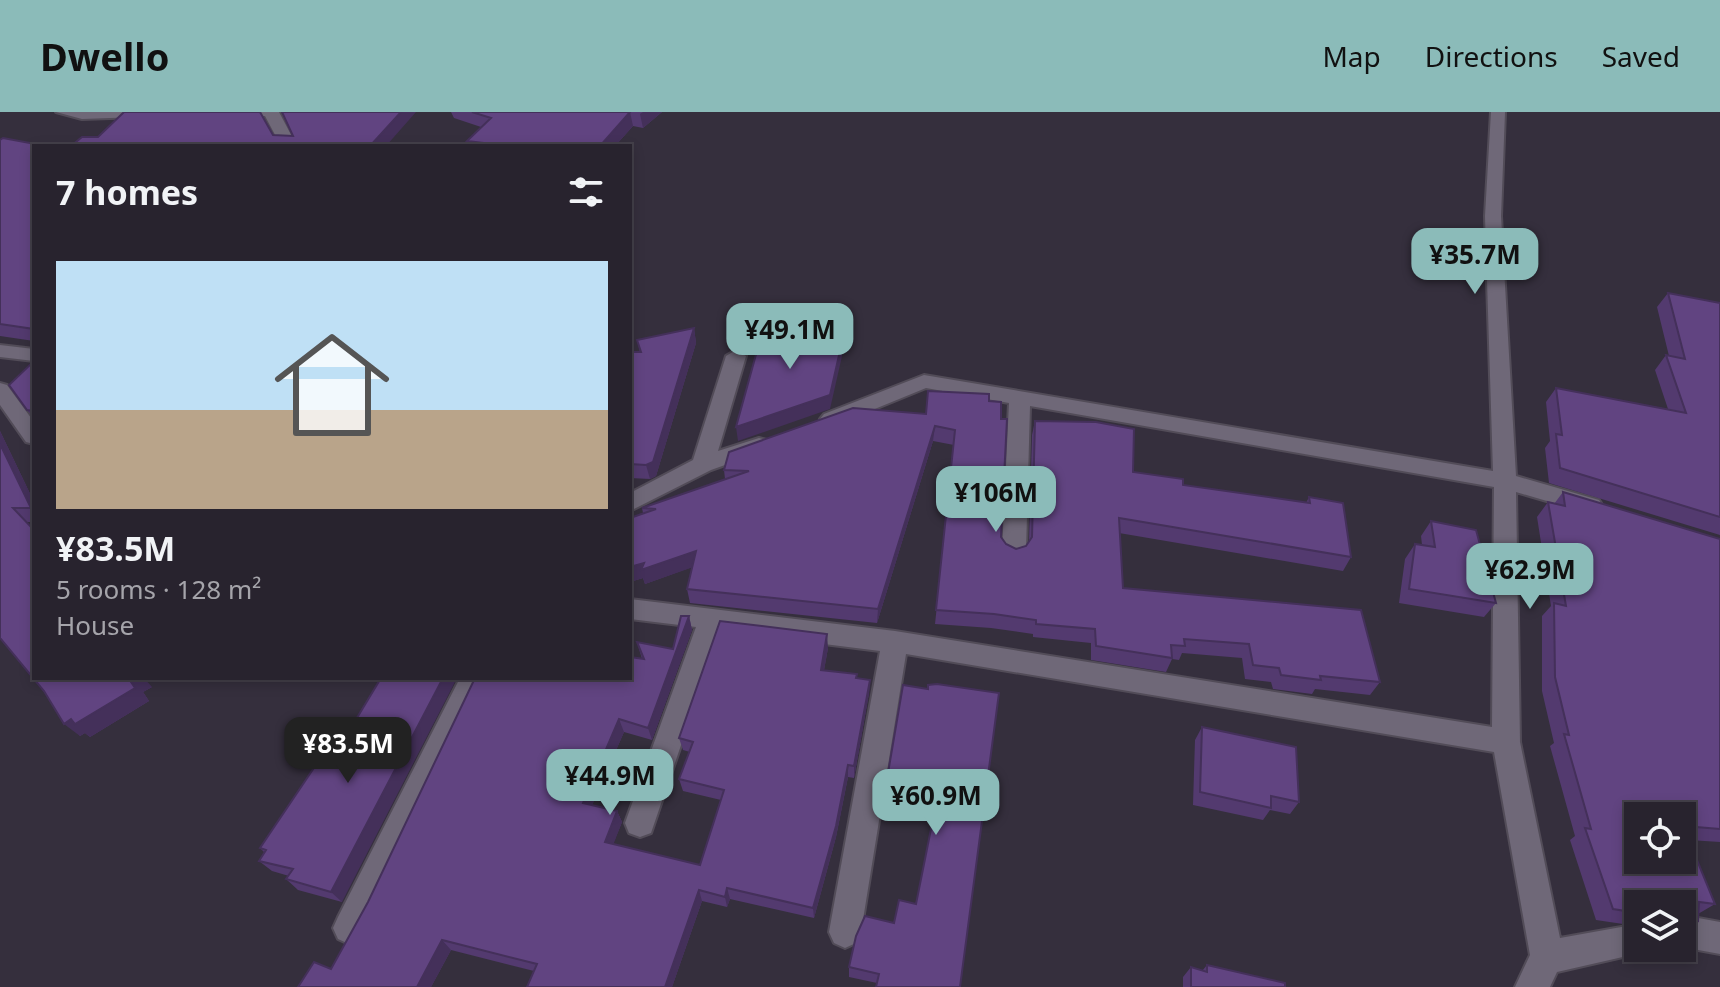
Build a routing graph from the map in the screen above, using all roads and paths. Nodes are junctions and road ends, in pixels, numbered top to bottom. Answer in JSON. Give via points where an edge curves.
{"nodes":[{"id":1,"x":63,"y":112,"type":"edge"},
{"id":2,"x":167,"y":112,"type":"edge"},
{"id":3,"x":222,"y":112,"type":"edge"},
{"id":4,"x":1498,"y":112,"type":"edge"},
{"id":5,"x":271,"y":113,"type":"edge"},
{"id":6,"x":288,"y":144,"type":"edge"},
{"id":7,"x":0,"y":351,"type":"edge"},
{"id":8,"x":32,"y":355,"type":"edge"},
{"id":9,"x":736,"y":356,"type":"dead end"},
{"id":10,"x":0,"y":390,"type":"edge"},
{"id":11,"x":1020,"y":398,"type":"junction"},
{"id":12,"x":806,"y":428,"type":"edge"},
{"id":13,"x":32,"y":434,"type":"edge"},
{"id":14,"x":777,"y":439,"type":"edge"},
{"id":15,"x":703,"y":465,"type":"junction"},
{"id":16,"x":1505,"y":481,"type":"junction"},
{"id":17,"x":632,"y":502,"type":"edge"},
{"id":18,"x":1619,"y":515,"type":"edge"},
{"id":19,"x":1014,"y":551,"type":"edge"},
{"id":20,"x":632,"y":609,"type":"edge"},
{"id":21,"x":712,"y":618,"type":"junction"},
{"id":22,"x":895,"y":642,"type":"junction"},
{"id":23,"x":473,"y":680,"type":"edge"},
{"id":24,"x":1506,"y":742,"type":"junction"},
{"id":25,"x":640,"y":823,"type":"dead end"},
{"id":26,"x":349,"y":928,"type":"dead end"},
{"id":27,"x":845,"y":932,"type":"dead end"},
{"id":28,"x":1696,"y":934,"type":"edge"},
{"id":29,"x":1720,"y":938,"type":"edge"},
{"id":30,"x":1624,"y":943,"type":"edge"},
{"id":31,"x":1547,"y":957,"type":"junction"},
{"id":32,"x":1532,"y":987,"type":"edge"}],
"edges":[{"from":1,"to":2,"type":"street"},
{"from":3,"to":5,"type":"street"},
{"from":4,"to":16,"type":"street","via":[[1493,216]]},
{"from":5,"to":6,"type":"street"},
{"from":7,"to":8,"type":"street"},
{"from":9,"to":15,"type":"street"},
{"from":10,"to":13,"type":"street"},
{"from":11,"to":12,"type":"street","via":[[924,381]]},
{"from":11,"to":16,"type":"street"},
{"from":11,"to":19,"type":"street"},
{"from":14,"to":15,"type":"street"},
{"from":15,"to":17,"type":"street"},
{"from":16,"to":18,"type":"street"},
{"from":16,"to":24,"type":"street"},
{"from":20,"to":21,"type":"street"},
{"from":21,"to":22,"type":"street"},
{"from":21,"to":25,"type":"street"},
{"from":22,"to":24,"type":"street"},
{"from":22,"to":27,"type":"street"},
{"from":23,"to":26,"type":"street"},
{"from":24,"to":31,"type":"street"},
{"from":28,"to":29,"type":"street"},
{"from":30,"to":31,"type":"street"},
{"from":31,"to":32,"type":"street"}]}
